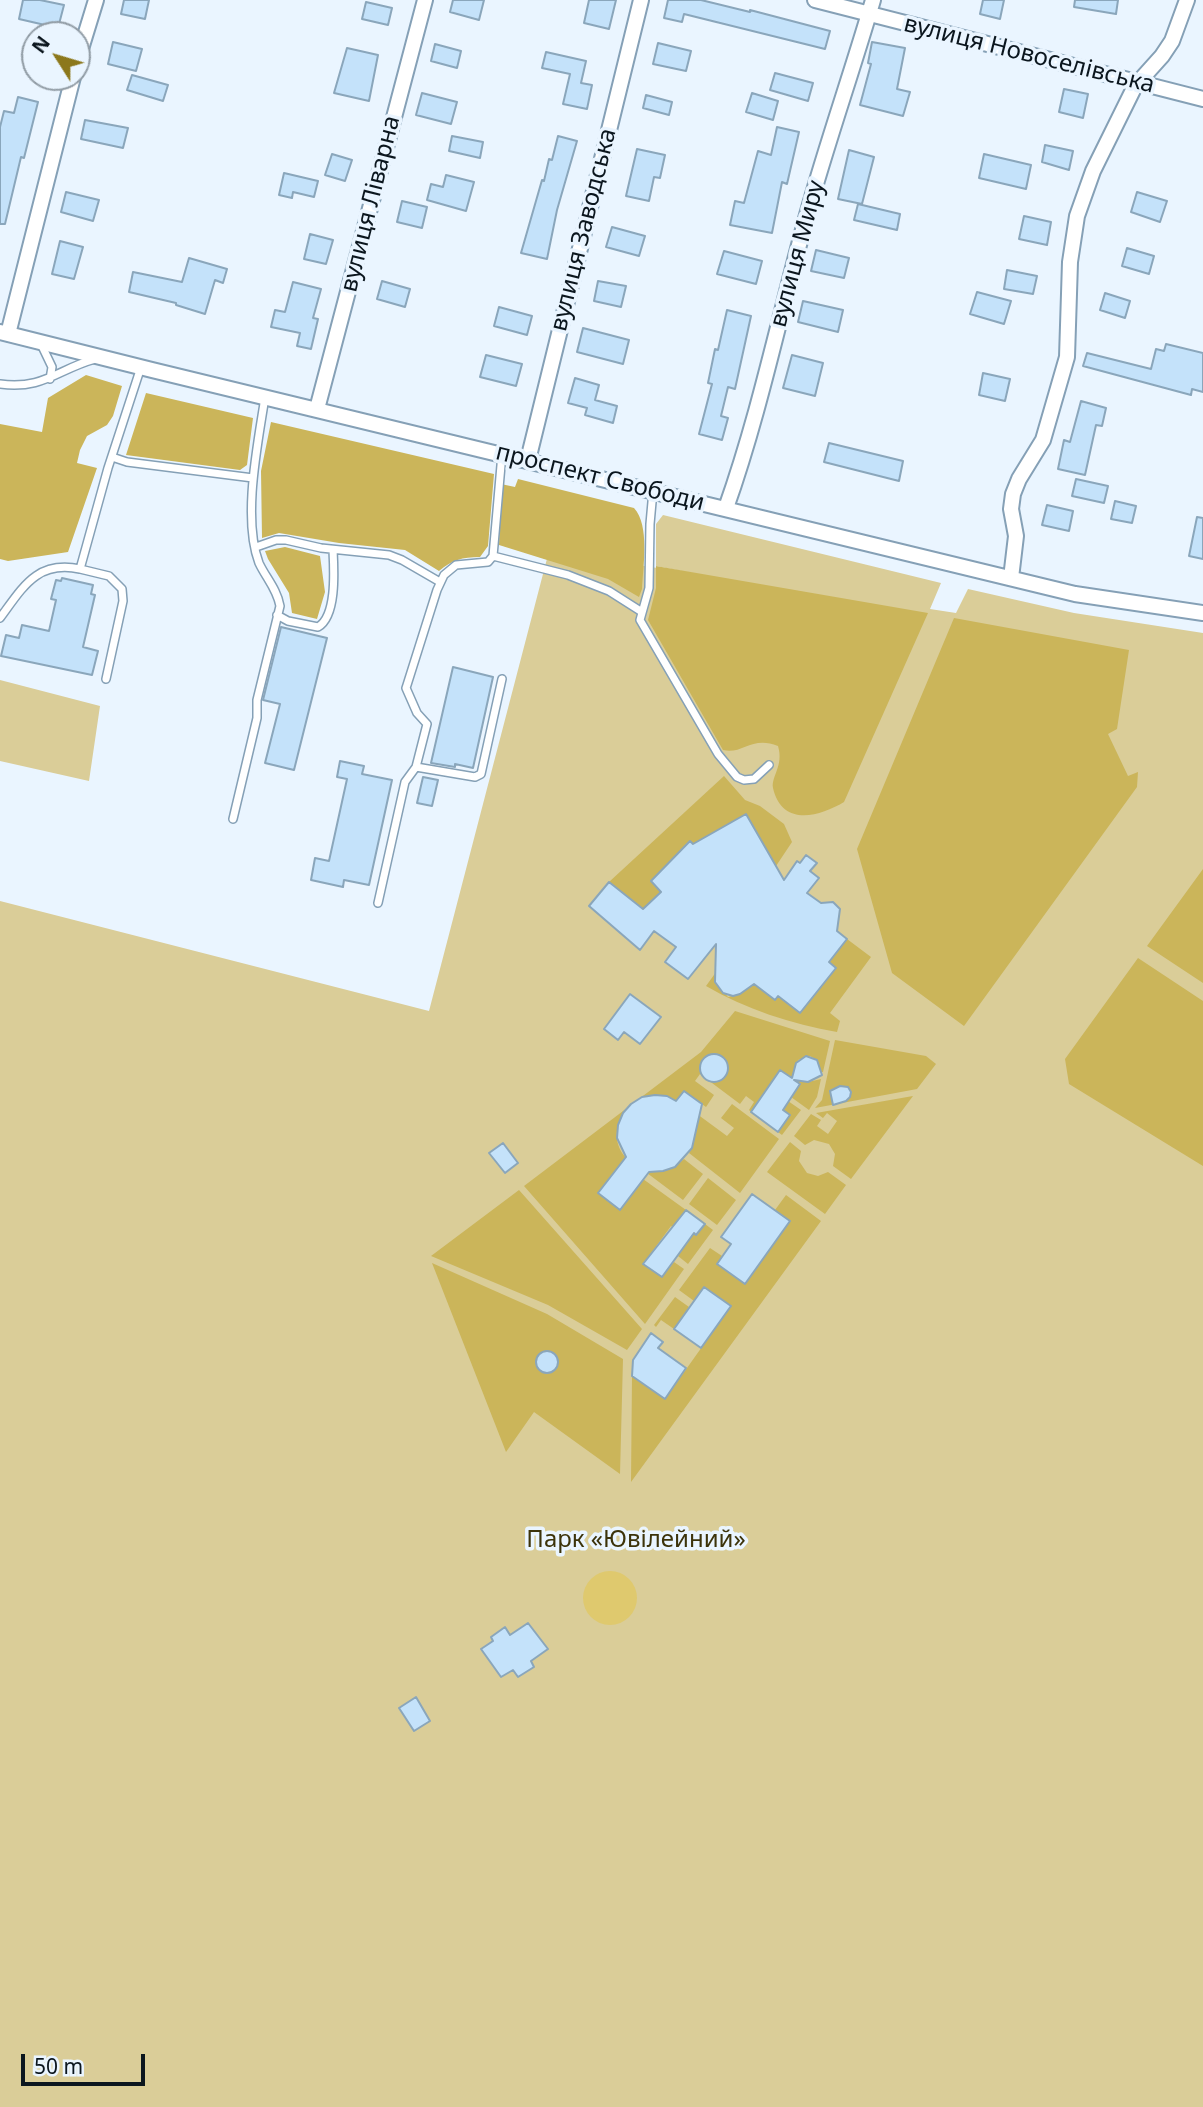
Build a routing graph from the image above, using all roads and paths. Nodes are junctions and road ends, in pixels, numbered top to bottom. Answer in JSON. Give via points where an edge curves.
{"nodes":[{"id":1,"x":96,"y":0,"type":"edge"},
{"id":2,"x":425,"y":0,"type":"edge"},
{"id":3,"x":641,"y":0,"type":"edge"},
{"id":4,"x":815,"y":0,"type":"edge"},
{"id":5,"x":1187,"y":0,"type":"edge"},
{"id":6,"x":871,"y":7,"type":"edge"},
{"id":7,"x":90,"y":21,"type":"edge"},
{"id":8,"x":1138,"y":83,"type":"junction"},
{"id":9,"x":69,"y":91,"type":"edge"},
{"id":10,"x":1203,"y":99,"type":"edge"},
{"id":11,"x":4,"y":333,"type":"edge"},
{"id":12,"x":39,"y":342,"type":"junction"},
{"id":13,"x":103,"y":358,"type":"junction"},
{"id":14,"x":141,"y":368,"type":"junction"},
{"id":15,"x":50,"y":379,"type":"junction"},
{"id":16,"x":0,"y":384,"type":"edge"},
{"id":17,"x":266,"y":396,"type":"junction"},
{"id":18,"x":317,"y":409,"type":"junction"},
{"id":19,"x":502,"y":453,"type":"junction"},
{"id":20,"x":112,"y":457,"type":"junction"},
{"id":21,"x":527,"y":460,"type":"junction"},
{"id":22,"x":253,"y":478,"type":"junction"},
{"id":23,"x":653,"y":491,"type":"junction"},
{"id":24,"x":726,"y":508,"type":"junction"},
{"id":25,"x":256,"y":547,"type":"junction"},
{"id":26,"x":333,"y":550,"type":"junction"},
{"id":27,"x":493,"y":556,"type":"junction"},
{"id":28,"x":80,"y":569,"type":"junction"},
{"id":29,"x":1011,"y":578,"type":"junction"},
{"id":30,"x":440,"y":582,"type":"junction"},
{"id":31,"x":642,"y":611,"type":"junction"},
{"id":32,"x":1203,"y":614,"type":"edge"},
{"id":33,"x":277,"y":615,"type":"junction"},
{"id":34,"x":0,"y":618,"type":"edge"},
{"id":35,"x":106,"y":678,"type":"dead end"},
{"id":36,"x":502,"y":679,"type":"dead end"},
{"id":37,"x":769,"y":765,"type":"dead end"},
{"id":38,"x":416,"y":767,"type":"junction"},
{"id":39,"x":233,"y":819,"type":"dead end"},
{"id":40,"x":378,"y":904,"type":"dead end"}],
"edges":[{"from":1,"to":7,"type":"street"},
{"from":2,"to":18,"type":"street","name":"вулиця Ліварна"},
{"from":3,"to":21,"type":"street","name":"вулиця Заводська"},
{"from":4,"to":6,"type":"street","name":"вулиця Новоселівська"},
{"from":5,"to":8,"type":"street","via":[[1172,41]]},
{"from":6,"to":8,"type":"street","name":"вулиця Новоселівська"},
{"from":6,"to":24,"type":"street","name":"вулиця Миру","via":[[808,211],[757,410]]},
{"from":8,"to":10,"type":"street","name":"вулиця Новоселівська"},
{"from":8,"to":29,"type":"street","via":[[1093,171],[1077,216],[1070,262],[1067,357],[1043,440],[1013,494],[1016,536]]},
{"from":9,"to":11,"type":"street"},
{"from":11,"to":12,"type":"street","name":"проспект Свободи"},
{"from":12,"to":13,"type":"street","name":"проспект Свободи"},
{"from":12,"to":15,"type":"lane","via":[[50,362]]},
{"from":13,"to":14,"type":"street","name":"проспект Свободи"},
{"from":13,"to":15,"type":"lane"},
{"from":14,"to":17,"type":"street","name":"проспект Свободи"},
{"from":14,"to":20,"type":"lane"},
{"from":15,"to":16,"type":"lane","via":[[16,386]]},
{"from":17,"to":18,"type":"street","name":"проспект Свободи"},
{"from":17,"to":22,"type":"lane"},
{"from":18,"to":19,"type":"street","name":"проспект Свободи"},
{"from":19,"to":21,"type":"street","name":"проспект Свободи"},
{"from":19,"to":27,"type":"lane"},
{"from":20,"to":22,"type":"lane"},
{"from":20,"to":28,"type":"lane"},
{"from":21,"to":23,"type":"street","name":"проспект Свободи"},
{"from":22,"to":25,"type":"lane"},
{"from":23,"to":24,"type":"street","name":"проспект Свободи"},
{"from":23,"to":31,"type":"lane","via":[[649,588]]},
{"from":24,"to":29,"type":"street","name":"проспект Свободи"},
{"from":25,"to":26,"type":"lane","via":[[286,540]]},
{"from":25,"to":33,"type":"lane","via":[[259,562],[278,594]]},
{"from":26,"to":30,"type":"lane","via":[[389,555]]},
{"from":26,"to":33,"type":"lane","via":[[333,594],[323,624],[318,628]]},
{"from":27,"to":30,"type":"lane","via":[[488,562],[456,565]]},
{"from":27,"to":31,"type":"lane","via":[[568,575],[609,591]]},
{"from":28,"to":34,"type":"lane","via":[[64,566],[38,573]]},
{"from":28,"to":35,"type":"lane","via":[[108,576],[122,589]]},
{"from":29,"to":32,"type":"street","name":"проспект Свободи"},
{"from":30,"to":38,"type":"lane","via":[[406,688],[427,724]]},
{"from":31,"to":37,"type":"lane","via":[[640,620],[728,767],[744,780],[754,779]]},
{"from":33,"to":39,"type":"lane"},
{"from":36,"to":38,"type":"lane","via":[[481,774],[475,777]]},
{"from":38,"to":40,"type":"lane","via":[[405,782]]}]}
